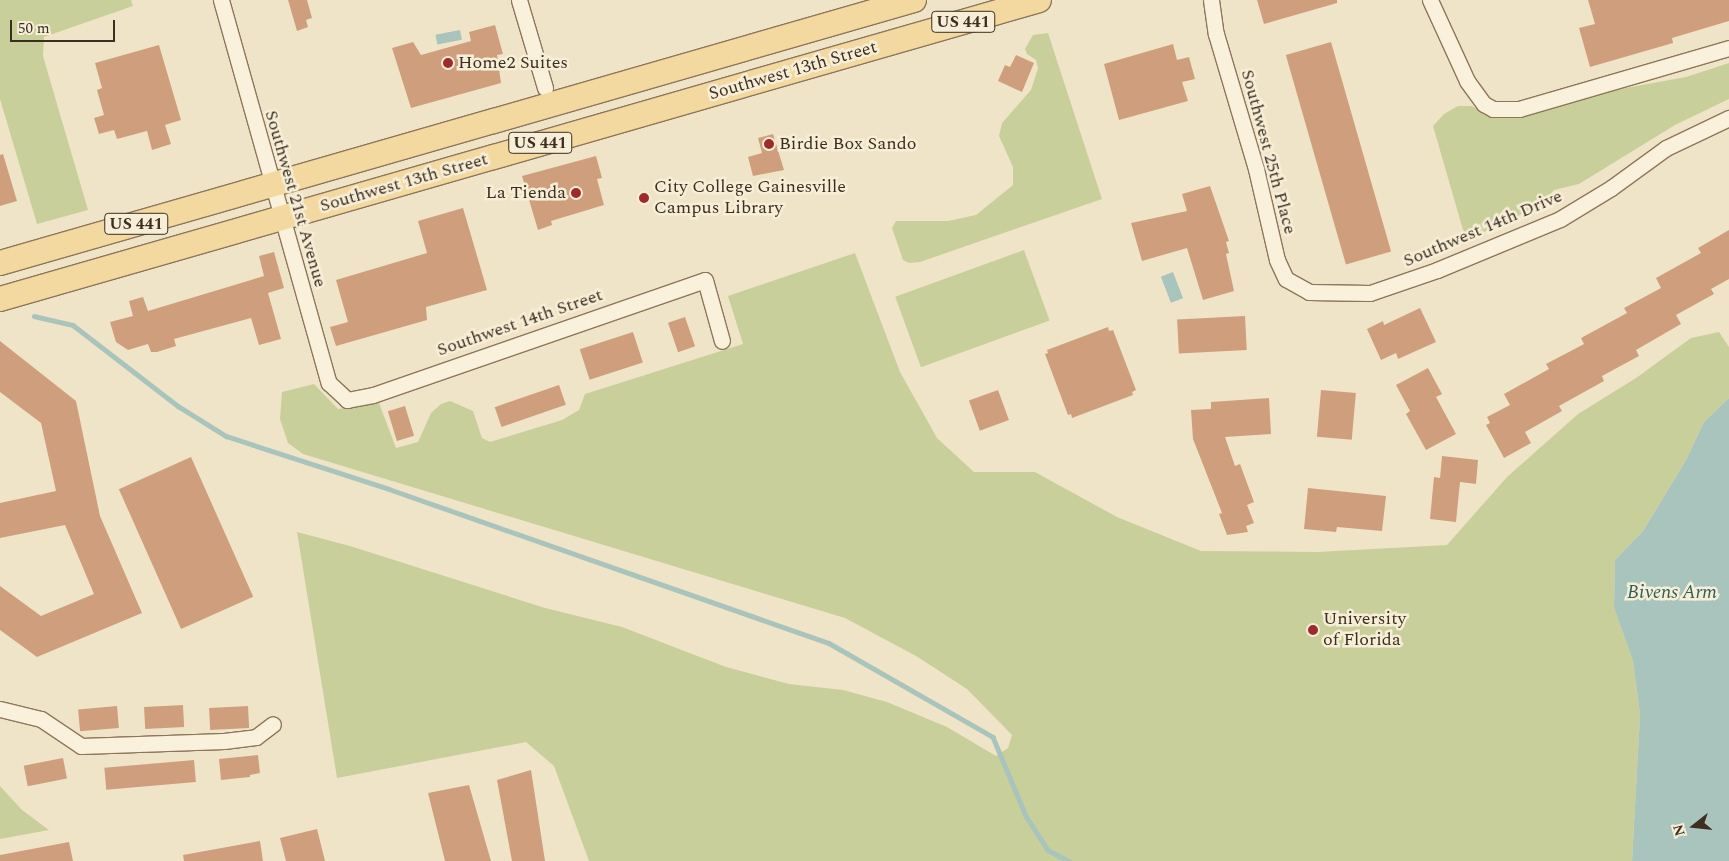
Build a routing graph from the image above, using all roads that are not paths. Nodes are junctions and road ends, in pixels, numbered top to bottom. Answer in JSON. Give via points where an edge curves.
{"nodes":[{"id":1,"x":221,"y":0,"type":"edge"},
{"id":2,"x":519,"y":0,"type":"edge"},
{"id":3,"x":914,"y":0,"type":"edge"},
{"id":4,"x":1039,"y":0,"type":"edge"},
{"id":5,"x":1211,"y":0,"type":"edge"},
{"id":6,"x":1430,"y":0,"type":"edge"},
{"id":7,"x":878,"y":10,"type":"junction"},
{"id":8,"x":887,"y":44,"type":"junction"},
{"id":9,"x":1729,"y":48,"type":"edge"},
{"id":10,"x":711,"y":59,"type":"junction"},
{"id":11,"x":547,"y":96,"type":"junction"},
{"id":12,"x":1729,"y":118,"type":"edge"},
{"id":13,"x":595,"y":128,"type":"junction"},
{"id":14,"x":559,"y":138,"type":"junction"},
{"id":15,"x":271,"y":185,"type":"junction"},
{"id":16,"x":282,"y":218,"type":"junction"},
{"id":17,"x":0,"y":263,"type":"edge"},
{"id":18,"x":1317,"y":293,"type":"joint"},
{"id":19,"x":0,"y":299,"type":"edge"},
{"id":20,"x":722,"y":341,"type":"dead end"},
{"id":21,"x":347,"y":400,"type":"joint"},
{"id":22,"x":0,"y":709,"type":"edge"},
{"id":23,"x":273,"y":724,"type":"dead end"}],
"edges":[{"from":1,"to":15,"type":"street","name":"Southwest 21st Avenue"},
{"from":2,"to":11,"type":"street"},
{"from":3,"to":7,"type":"main road","name":"Southwest 13th Street","number":"US 441"},
{"from":4,"to":8,"type":"main road","name":"Southwest 13th Street","number":"US 441"},
{"from":5,"to":18,"type":"street","name":"Southwest 25th Place","via":[[1216,34],[1256,169],[1277,260],[1286,279]]},
{"from":6,"to":9,"type":"street","via":[[1467,81],[1484,104],[1499,110],[1519,109]]},
{"from":7,"to":8,"type":"main road"},
{"from":7,"to":10,"type":"main road","name":"Southwest 13th Street","number":"US 441"},
{"from":8,"to":13,"type":"main road","name":"Southwest 13th Street","number":"US 441"},
{"from":10,"to":11,"type":"main road","name":"Southwest 13th Street","number":"US 441"},
{"from":10,"to":13,"type":"main road","via":[[704,71],[604,113]]},
{"from":11,"to":14,"type":"main road"},
{"from":11,"to":15,"type":"main road","name":"Southwest 13th Street","number":"US 441"},
{"from":12,"to":18,"type":"street","name":"Southwest 14th Drive","via":[[1666,148],[1611,188],[1543,226],[1396,286],[1370,293]]},
{"from":13,"to":14,"type":"main road","name":"Southwest 13th Street","number":"US 441"},
{"from":14,"to":16,"type":"main road","name":"Southwest 13th Street","number":"US 441"},
{"from":15,"to":16,"type":"street","name":"Southwest 21st Avenue"},
{"from":15,"to":17,"type":"main road","name":"Southwest 13th Street","number":"US 441"},
{"from":16,"to":19,"type":"main road","name":"Southwest 13th Street","number":"US 441"},
{"from":16,"to":21,"type":"street","name":"Southwest 21st Avenue","via":[[329,383]]},
{"from":20,"to":21,"type":"street","name":"Southwest 14th Street","via":[[705,280],[373,395]]},
{"from":22,"to":23,"type":"street","via":[[41,719],[81,746],[256,737]]}]}
